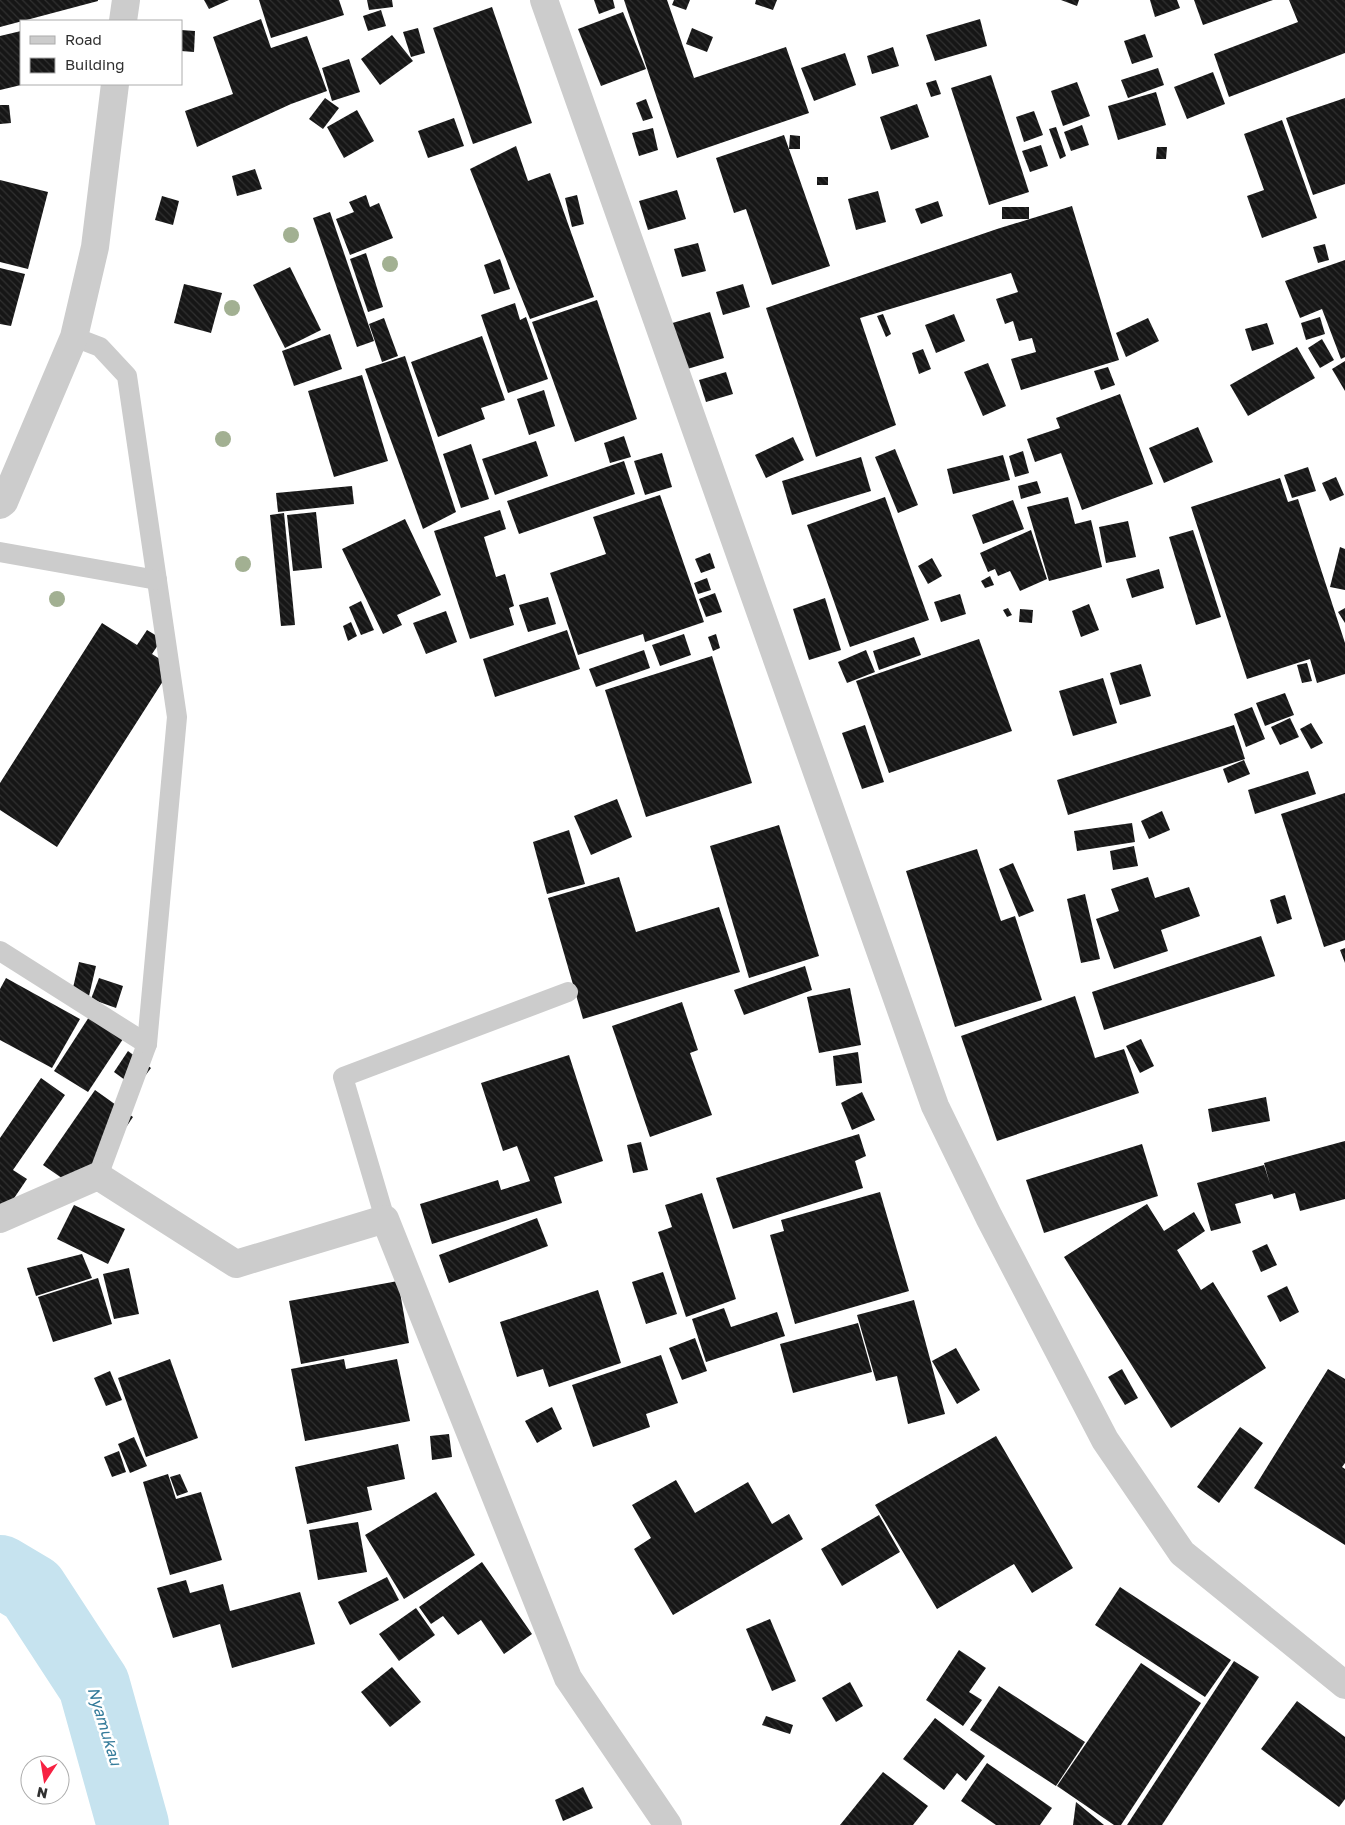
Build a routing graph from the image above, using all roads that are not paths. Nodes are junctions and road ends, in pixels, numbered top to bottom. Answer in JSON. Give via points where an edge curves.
{"nodes":[{"id":1,"x":126,"y":0,"type":"edge"},
{"id":2,"x":544,"y":0,"type":"edge"},
{"id":3,"x":123,"y":20,"type":"edge"},
{"id":4,"x":115,"y":85,"type":"edge"},
{"id":5,"x":74,"y":338,"type":"junction"},
{"id":6,"x":0,"y":505,"type":"edge"},
{"id":7,"x":0,"y":552,"type":"edge"},
{"id":8,"x":157,"y":580,"type":"junction"},
{"id":9,"x":0,"y":951,"type":"edge"},
{"id":10,"x":568,"y":992,"type":"dead end"},
{"id":11,"x":148,"y":1044,"type":"junction"},
{"id":12,"x":98,"y":1176,"type":"junction"},
{"id":13,"x":0,"y":1218,"type":"edge"},
{"id":14,"x":386,"y":1219,"type":"junction"},
{"id":15,"x":1345,"y":1685,"type":"edge"},
{"id":16,"x":668,"y":1825,"type":"edge"}],
"edges":[{"from":1,"to":3,"type":"street"},
{"from":2,"to":15,"type":"street","via":[[935,1106],[988,1217],[1105,1440],[1182,1553]]},
{"from":4,"to":5,"type":"street","via":[[95,247]]},
{"from":5,"to":6,"type":"street"},
{"from":5,"to":8,"type":"lane","via":[[100,347],[127,376]]},
{"from":7,"to":8,"type":"lane"},
{"from":8,"to":11,"type":"lane","via":[[177,717]]},
{"from":9,"to":11,"type":"lane"},
{"from":10,"to":14,"type":"lane","via":[[343,1077]]},
{"from":11,"to":12,"type":"lane"},
{"from":12,"to":13,"type":"street"},
{"from":12,"to":14,"type":"street","via":[[236,1264]]},
{"from":14,"to":16,"type":"street","via":[[568,1678]]}]}
